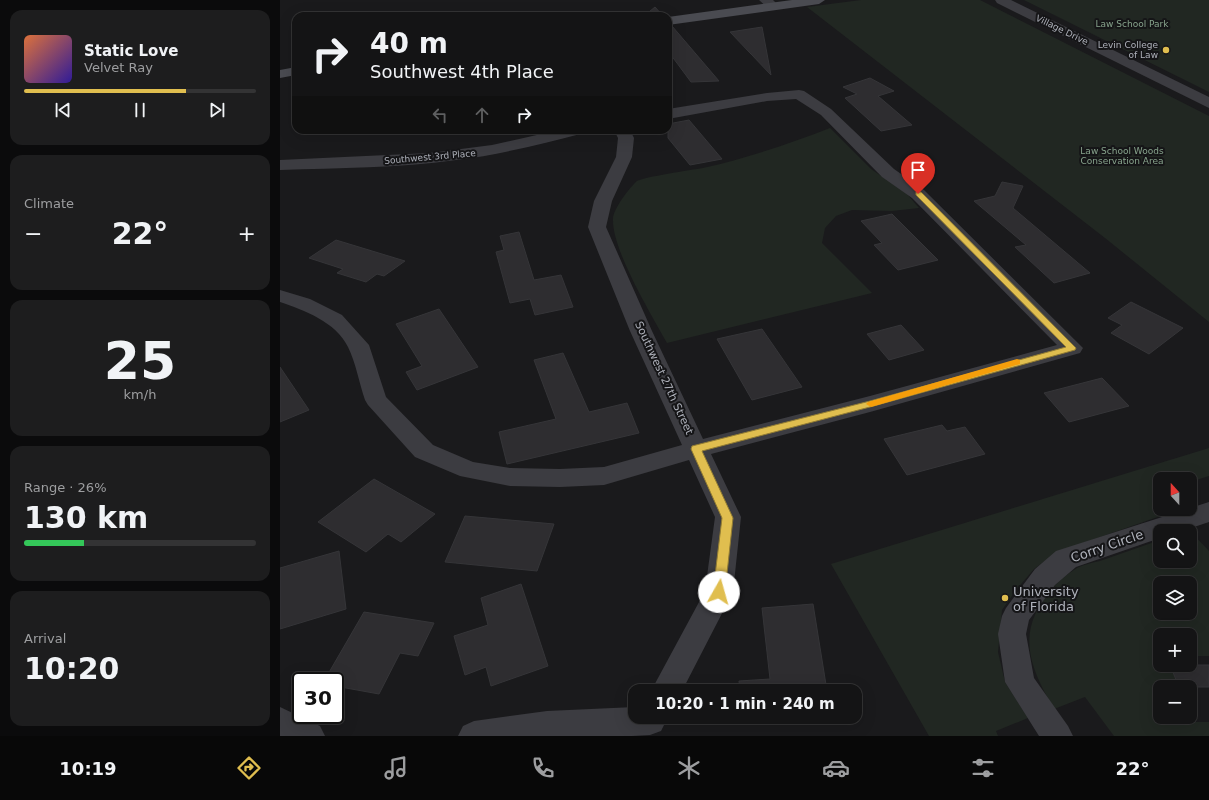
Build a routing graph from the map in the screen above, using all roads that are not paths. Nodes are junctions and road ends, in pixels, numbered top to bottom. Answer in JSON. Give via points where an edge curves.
{"nodes":[{"id":1,"x":819,"y":0,"type":"edge"},
{"id":2,"x":1001,"y":0,"type":"edge"},
{"id":3,"x":769,"y":3,"type":"edge"},
{"id":4,"x":672,"y":20,"type":"edge"},
{"id":5,"x":292,"y":72,"type":"edge"},
{"id":6,"x":280,"y":74,"type":"edge"},
{"id":7,"x":1209,"y":104,"type":"edge"},
{"id":8,"x":672,"y":113,"type":"edge"},
{"id":9,"x":562,"y":134,"type":"edge"},
{"id":10,"x":624,"y":134,"type":"edge"},
{"id":11,"x":280,"y":165,"type":"edge"},
{"id":12,"x":280,"y":296,"type":"edge"},
{"id":13,"x":696,"y":449,"type":"junction"},
{"id":14,"x":1209,"y":512,"type":"edge"},
{"id":15,"x":670,"y":684,"type":"edge"},
{"id":16,"x":280,"y":721,"type":"edge"},
{"id":17,"x":648,"y":725,"type":"edge"},
{"id":18,"x":309,"y":736,"type":"edge"},
{"id":19,"x":474,"y":736,"type":"edge"},
{"id":20,"x":1057,"y":736,"type":"edge"}],
"edges":[{"from":1,"to":3,"type":"main road"},
{"from":2,"to":7,"type":"street","name":"Village Drive"},
{"from":3,"to":4,"type":"main road"},
{"from":5,"to":6,"type":"main road"},
{"from":8,"to":13,"type":"street","via":[[799,94],[826,112],[888,173],[918,194],[1072,348]]},
{"from":9,"to":11,"type":"street","name":"Southwest 3rd Place","via":[[478,152],[382,161]]},
{"from":10,"to":13,"type":"street","name":"Southwest 27th Street","via":[[624,157],[603,201],[598,227],[641,331]]},
{"from":12,"to":13,"type":"street","via":[[303,303],[335,320],[346,330],[358,345],[376,400],[424,451],[470,470],[510,477],[604,476]]},
{"from":13,"to":15,"type":"street","name":"Southwest 27th Street","via":[[728,518],[719,592]]},
{"from":14,"to":20,"type":"street","name":"Corry Circle","via":[[1066,559],[1045,577],[1016,616],[1012,634],[1020,682]]},
{"from":16,"to":18,"type":"street"},
{"from":17,"to":19,"type":"street","via":[[547,724]]}]}
